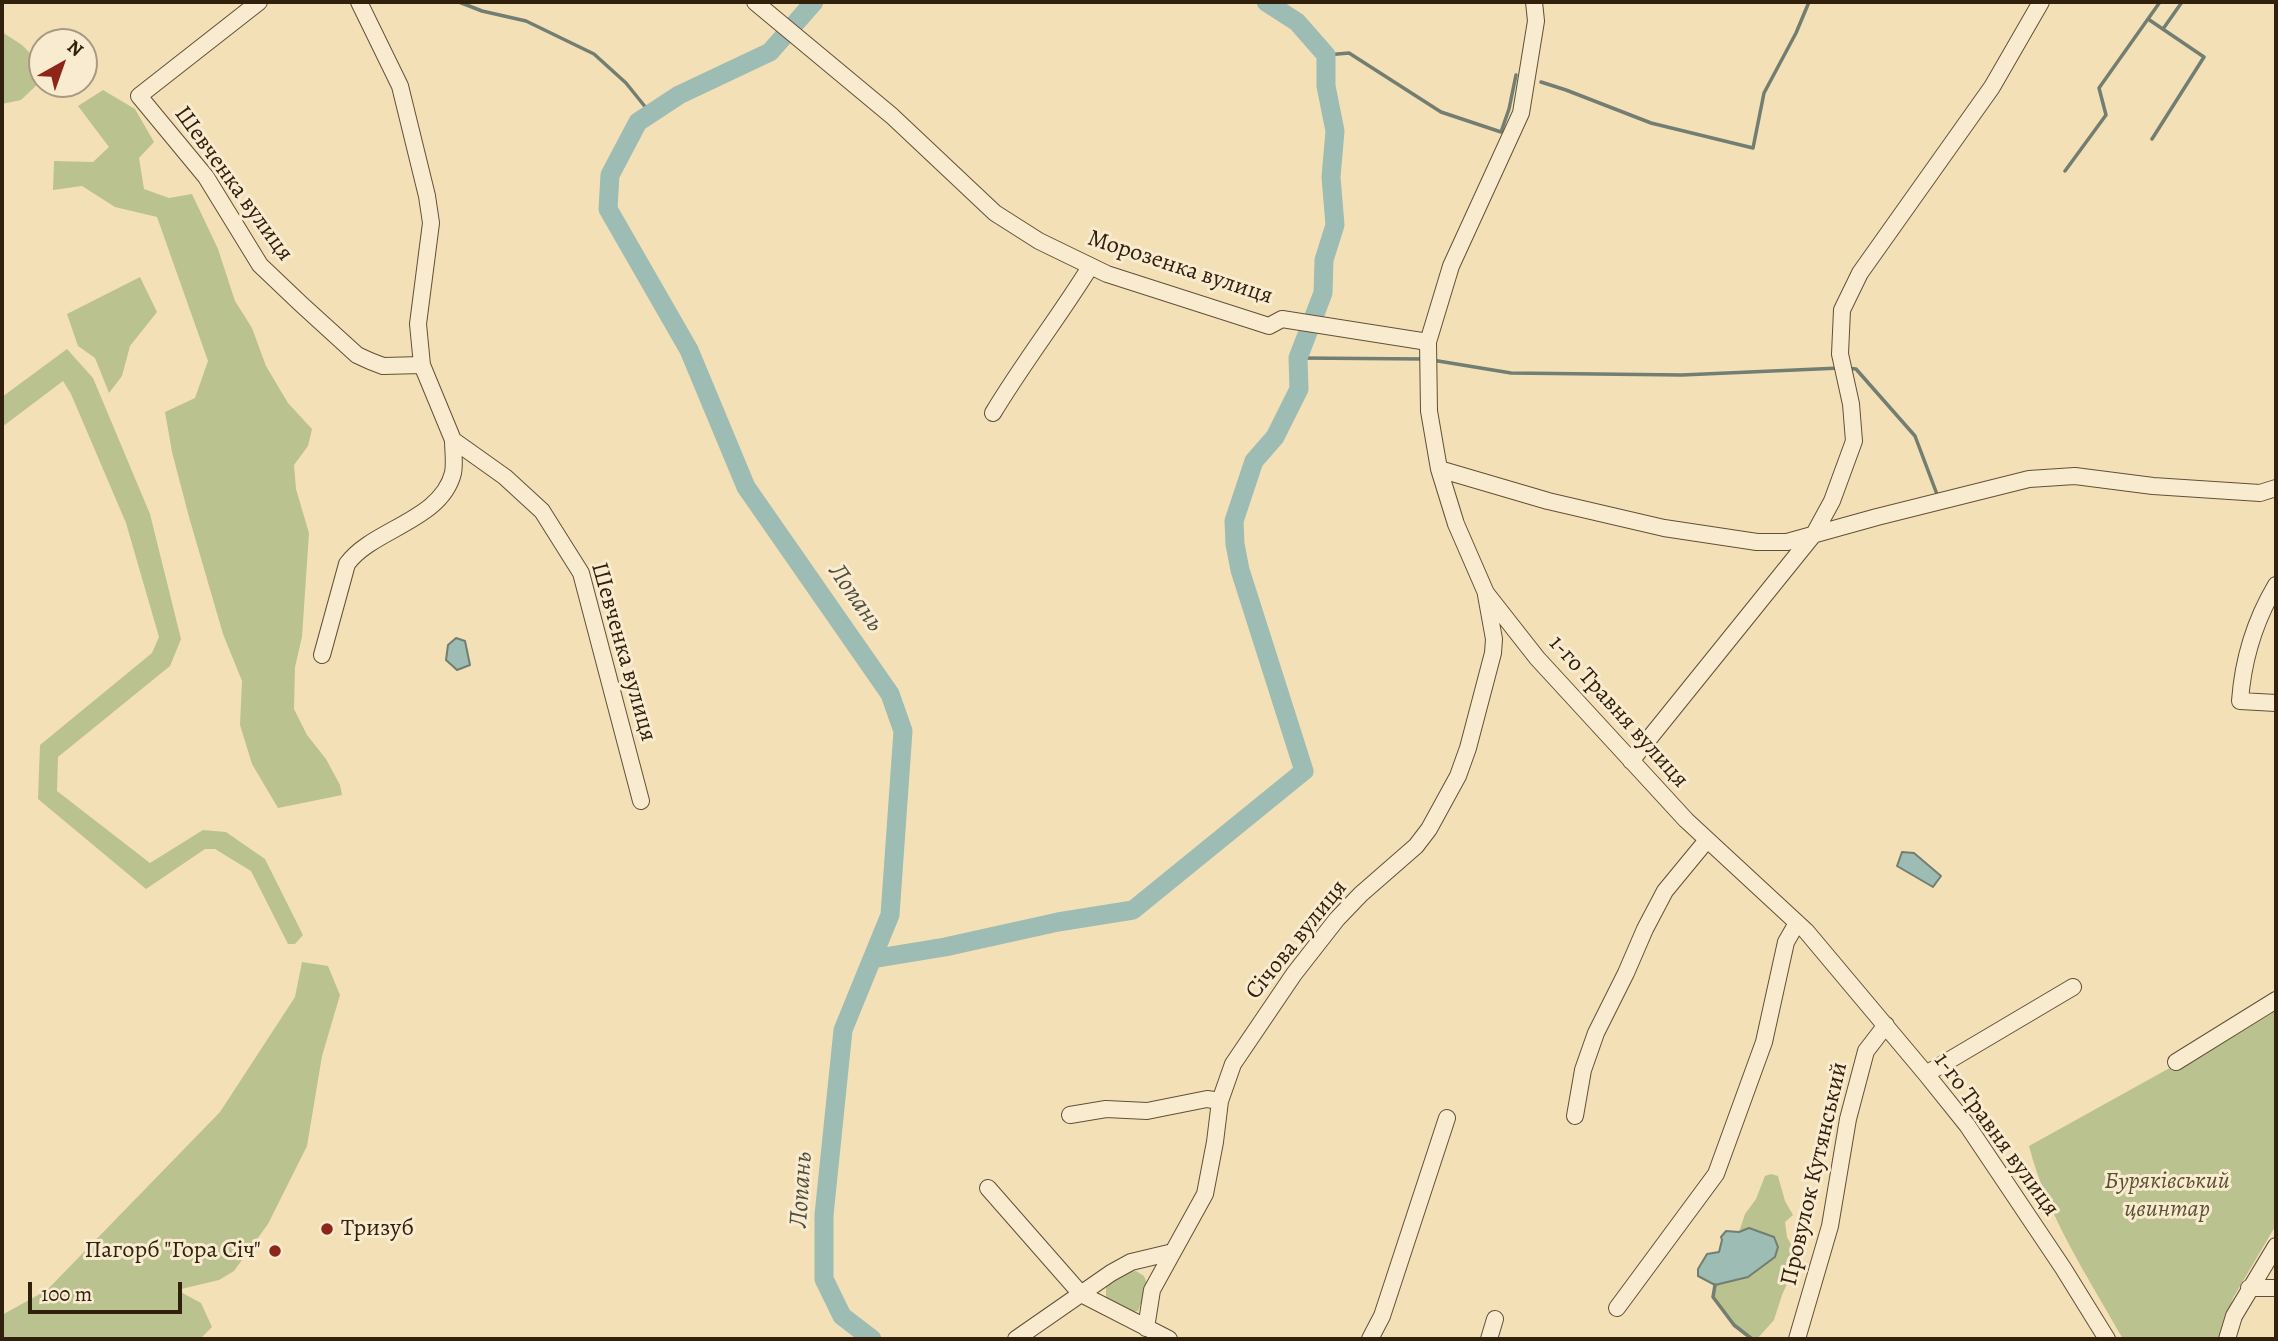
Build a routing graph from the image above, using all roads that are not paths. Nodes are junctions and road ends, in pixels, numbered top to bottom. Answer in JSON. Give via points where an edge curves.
{"nodes":[{"id":1,"x":259,"y":2,"type":"edge"},
{"id":2,"x":359,"y":2,"type":"edge"},
{"id":3,"x":755,"y":2,"type":"edge"},
{"id":4,"x":1534,"y":2,"type":"edge"},
{"id":5,"x":2041,"y":2,"type":"edge"},
{"id":6,"x":1090,"y":267,"type":"junction"},
{"id":7,"x":1428,"y":342,"type":"junction"},
{"id":8,"x":422,"y":365,"type":"junction"},
{"id":9,"x":993,"y":413,"type":"dead end"},
{"id":10,"x":453,"y":440,"type":"junction"},
{"id":11,"x":1440,"y":469,"type":"junction"},
{"id":12,"x":2276,"y":488,"type":"edge"},
{"id":13,"x":1814,"y":534,"type":"junction"},
{"id":14,"x":2276,"y":585,"type":"edge"},
{"id":15,"x":1486,"y":593,"type":"junction"},
{"id":16,"x":1533,"y":652,"type":"junction"},
{"id":17,"x":1493,"y":653,"type":"junction"},
{"id":18,"x":322,"y":654,"type":"dead end"},
{"id":19,"x":2276,"y":703,"type":"edge"},
{"id":20,"x":1631,"y":761,"type":"junction"},
{"id":21,"x":641,"y":801,"type":"dead end"},
{"id":22,"x":1707,"y":839,"type":"junction"},
{"id":23,"x":1797,"y":923,"type":"junction"},
{"id":24,"x":2073,"y":987,"type":"dead end"},
{"id":25,"x":2276,"y":1000,"type":"edge"},
{"id":26,"x":1886,"y":1025,"type":"junction"},
{"id":27,"x":2176,"y":1062,"type":"dead end"},
{"id":28,"x":1926,"y":1074,"type":"junction"},
{"id":29,"x":1220,"y":1101,"type":"junction"},
{"id":30,"x":1070,"y":1115,"type":"dead end"},
{"id":31,"x":1575,"y":1116,"type":"dead end"},
{"id":32,"x":1447,"y":1118,"type":"dead end"},
{"id":33,"x":988,"y":1188,"type":"dead end"},
{"id":34,"x":2276,"y":1246,"type":"edge"},
{"id":35,"x":1174,"y":1251,"type":"junction"},
{"id":36,"x":2249,"y":1288,"type":"junction"},
{"id":37,"x":2276,"y":1288,"type":"edge"},
{"id":38,"x":1081,"y":1294,"type":"junction"},
{"id":39,"x":1617,"y":1308,"type":"dead end"},
{"id":40,"x":1495,"y":1319,"type":"dead end"},
{"id":41,"x":1146,"y":1328,"type":"junction"},
{"id":42,"x":1016,"y":1339,"type":"edge"},
{"id":43,"x":1169,"y":1339,"type":"edge"},
{"id":44,"x":1370,"y":1339,"type":"edge"},
{"id":45,"x":1489,"y":1339,"type":"edge"},
{"id":46,"x":1797,"y":1339,"type":"edge"},
{"id":47,"x":2107,"y":1339,"type":"edge"},
{"id":48,"x":2227,"y":1339,"type":"edge"}],
"edges":[{"from":1,"to":8,"type":"street","name":"Шевченка вулиця","via":[[139,96],[206,177],[260,265],[301,304],[357,355],[383,366]]},
{"from":2,"to":8,"type":"street","via":[[400,86],[427,197],[431,223],[418,324]]},
{"from":3,"to":6,"type":"street","name":"Морозенка вулиця","via":[[892,116],[995,212]]},
{"from":4,"to":7,"type":"street","name":"1-го Травня вулиця","via":[[1536,21],[1521,113],[1451,266]]},
{"from":5,"to":13,"type":"street","via":[[1992,87],[1860,272],[1842,310],[1840,354],[1854,441]]},
{"from":6,"to":7,"type":"street","name":"Морозенка вулиця","via":[[1269,326],[1282,319]]},
{"from":6,"to":9,"type":"street"},
{"from":7,"to":11,"type":"street","name":"1-го Травня вулиця","via":[[1429,411]]},
{"from":8,"to":10,"type":"street"},
{"from":10,"to":18,"type":"street","via":[[453,471],[445,491],[413,519],[355,552],[346,564]]},
{"from":10,"to":21,"type":"street","name":"Шевченка вулиця","via":[[505,477],[542,511],[581,573]]},
{"from":11,"to":13,"type":"street","via":[[1664,528],[1757,542],[1787,542]]},
{"from":11,"to":15,"type":"street","name":"1-го Травня вулиця","via":[[1455,524]]},
{"from":12,"to":13,"type":"street","via":[[2260,493],[2075,476],[2029,480]]},
{"from":13,"to":20,"type":"street"},
{"from":14,"to":19,"type":"street","via":[[2252,632],[2240,702]]},
{"from":15,"to":16,"type":"street","name":"1-го Травня вулиця"},
{"from":15,"to":17,"type":"street","name":"Січова вулиця"},
{"from":16,"to":17,"type":"street","via":[[1509,644]]},
{"from":16,"to":20,"type":"street","name":"1-го Травня вулиця"},
{"from":17,"to":29,"type":"street","name":"Січова вулиця","via":[[1468,748],[1433,821],[1416,846],[1337,919],[1294,974],[1233,1064]]},
{"from":20,"to":22,"type":"street","name":"1-го Травня вулиця"},
{"from":22,"to":23,"type":"street","name":"1-го Травня вулиця"},
{"from":22,"to":31,"type":"street","via":[[1665,891],[1645,929],[1596,1032]]},
{"from":23,"to":26,"type":"street","name":"1-го Травня вулиця"},
{"from":23,"to":39,"type":"street","via":[[1786,942],[1764,1042],[1716,1174]]},
{"from":24,"to":28,"type":"street"},
{"from":25,"to":27,"type":"street"},
{"from":26,"to":28,"type":"street","name":"1-го Травня вулиця"},
{"from":26,"to":46,"type":"street","name":"Провулок Кутянський","via":[[1866,1051],[1848,1119],[1830,1226]]},
{"from":28,"to":47,"type":"street","name":"1-го Травня вулиця","via":[[1967,1125]]},
{"from":29,"to":30,"type":"street"},
{"from":29,"to":35,"type":"street","name":"Січова вулиця","via":[[1205,1194]]},
{"from":32,"to":44,"type":"street","via":[[1382,1316]]},
{"from":33,"to":38,"type":"street"},
{"from":34,"to":36,"type":"street"},
{"from":35,"to":38,"type":"street","via":[[1131,1262]]},
{"from":35,"to":41,"type":"street","name":"Січова вулиця","via":[[1152,1290]]},
{"from":36,"to":37,"type":"street"},
{"from":36,"to":48,"type":"street"},
{"from":38,"to":41,"type":"street"},
{"from":38,"to":42,"type":"street"},
{"from":40,"to":45,"type":"street"},
{"from":41,"to":43,"type":"street"}]}
